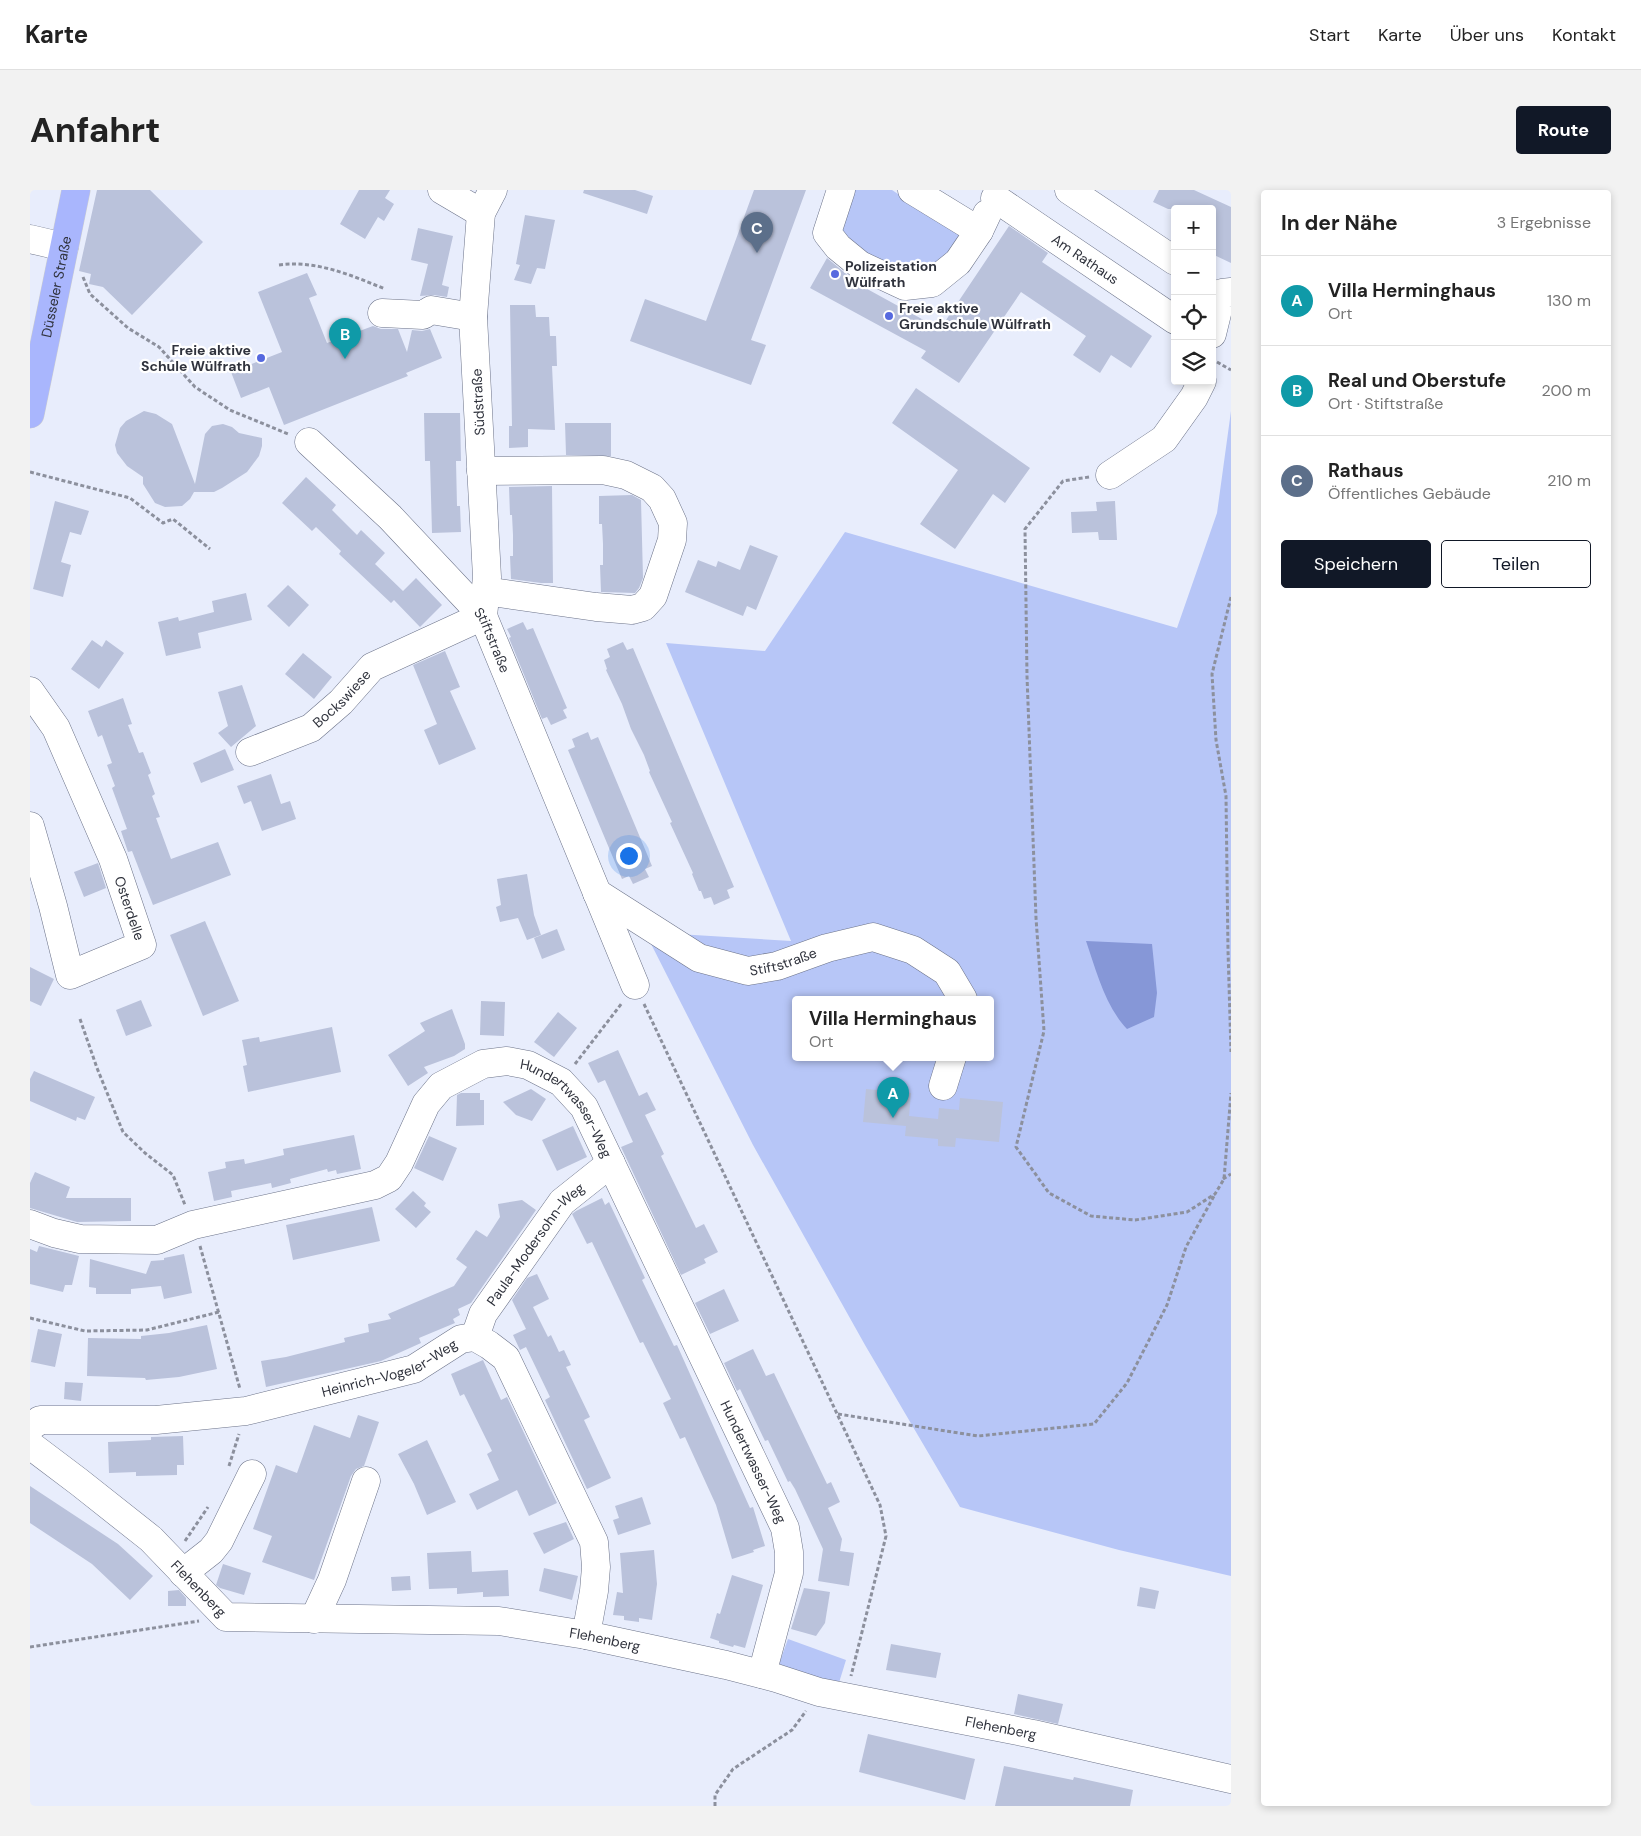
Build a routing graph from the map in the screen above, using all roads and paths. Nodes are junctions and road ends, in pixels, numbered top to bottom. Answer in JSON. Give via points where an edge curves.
{"nodes":[{"id":1,"x":76,"y":190,"type":"edge"},
{"id":2,"x":442,"y":190,"type":"edge"},
{"id":3,"x":841,"y":190,"type":"edge"},
{"id":4,"x":912,"y":190,"type":"edge"},
{"id":5,"x":1069,"y":190,"type":"edge"},
{"id":6,"x":996,"y":194,"type":"edge"},
{"id":7,"x":487,"y":201,"type":"edge"},
{"id":8,"x":979,"y":230,"type":"junction"},
{"id":9,"x":30,"y":239,"type":"edge"},
{"id":10,"x":62,"y":257,"type":"junction"},
{"id":11,"x":1171,"y":258,"type":"edge"},
{"id":12,"x":279,"y":265,"type":"dead end"},
{"id":13,"x":1222,"y":290,"type":"edge"},
{"id":14,"x":385,"y":301,"type":"joint"},
{"id":15,"x":1216,"y":316,"type":"edge"},
{"id":16,"x":473,"y":317,"type":"junction"},
{"id":17,"x":1171,"y":317,"type":"edge"},
{"id":18,"x":1216,"y":362,"type":"edge"},
{"id":19,"x":1231,"y":370,"type":"edge"},
{"id":20,"x":1200,"y":385,"type":"edge"},
{"id":21,"x":30,"y":414,"type":"edge"},
{"id":22,"x":308,"y":442,"type":"joint"},
{"id":23,"x":481,"y":471,"type":"junction"},
{"id":24,"x":30,"y":472,"type":"edge"},
{"id":25,"x":1110,"y":475,"type":"joint"},
{"id":26,"x":210,"y":549,"type":"dead end"},
{"id":27,"x":1231,"y":597,"type":"edge"},
{"id":28,"x":484,"y":603,"type":"junction"},
{"id":29,"x":30,"y":691,"type":"edge"},
{"id":30,"x":250,"y":752,"type":"dead end"},
{"id":31,"x":30,"y":826,"type":"edge"},
{"id":32,"x":597,"y":893,"type":"junction"},
{"id":33,"x":635,"y":985,"type":"junction"},
{"id":34,"x":961,"y":996,"type":"edge"},
{"id":35,"x":80,"y":1019,"type":"dead end"},
{"id":36,"x":1231,"y":1052,"type":"edge"},
{"id":37,"x":951,"y":1061,"type":"edge"},
{"id":38,"x":561,"y":1082,"type":"junction"},
{"id":39,"x":943,"y":1086,"type":"dead end"},
{"id":40,"x":1231,"y":1093,"type":"edge"},
{"id":41,"x":611,"y":1163,"type":"junction"},
{"id":42,"x":1231,"y":1174,"type":"edge"},
{"id":43,"x":1224,"y":1178,"type":"junction"},
{"id":44,"x":30,"y":1224,"type":"edge"},
{"id":45,"x":193,"y":1225,"type":"junction"},
{"id":46,"x":219,"y":1312,"type":"dead end"},
{"id":47,"x":30,"y":1318,"type":"edge"},
{"id":48,"x":475,"y":1337,"type":"junction"},
{"id":49,"x":838,"y":1414,"type":"junction"},
{"id":50,"x":30,"y":1427,"type":"edge"},
{"id":51,"x":30,"y":1445,"type":"edge"},
{"id":52,"x":252,"y":1474,"type":"dead end"},
{"id":53,"x":366,"y":1482,"type":"dead end"},
{"id":54,"x":183,"y":1573,"type":"junction"},
{"id":55,"x":226,"y":1617,"type":"junction"},
{"id":56,"x":314,"y":1619,"type":"junction"},
{"id":57,"x":586,"y":1635,"type":"junction"},
{"id":58,"x":30,"y":1647,"type":"edge"},
{"id":59,"x":762,"y":1674,"type":"junction"},
{"id":60,"x":819,"y":1692,"type":"junction"},
{"id":61,"x":846,"y":1696,"type":"junction"},
{"id":62,"x":1231,"y":1778,"type":"edge"},
{"id":63,"x":715,"y":1806,"type":"edge"}],
"edges":[{"from":1,"to":10,"type":"main road","name":"Düsseler Straße"},
{"from":2,"to":7,"type":"street"},
{"from":3,"to":8,"type":"street","name":"Am Rathaus","via":[[827,233],[860,265],[905,286],[932,283],[958,262]]},
{"from":4,"to":8,"type":"street"},
{"from":5,"to":11,"type":"street"},
{"from":6,"to":8,"type":"street","name":"Am Rathaus"},
{"from":6,"to":17,"type":"street","name":"Am Rathaus"},
{"from":7,"to":16,"type":"street","name":"Südstraße"},
{"from":9,"to":10,"type":"street"},
{"from":10,"to":21,"type":"main road","name":"Düsseler Straße"},
{"from":10,"to":22,"type":"path","via":[[81,274],[90,294],[128,328],[158,347],[195,387],[230,410]]},
{"from":12,"to":14,"type":"path","via":[[314,265],[351,275]]},
{"from":13,"to":15,"type":"street"},
{"from":14,"to":16,"type":"street","via":[[423,315],[431,310]]},
{"from":16,"to":23,"type":"street","name":"Südstraße"},
{"from":18,"to":19,"type":"path"},
{"from":20,"to":25,"type":"street","via":[[1164,439]]},
{"from":22,"to":28,"type":"street","name":"Stiftstraße"},
{"from":23,"to":28,"type":"street","name":"Südstraße","via":[[487,577]]},
{"from":23,"to":28,"type":"street","via":[[603,470],[626,475],[652,488],[662,499],[673,523],[672,540],[653,596],[643,607],[632,610]]},
{"from":24,"to":26,"type":"path","via":[[130,498],[163,523],[173,519]]},
{"from":25,"to":43,"type":"path","via":[[1063,481],[1025,529],[1036,918],[1044,1031],[1016,1147],[1049,1193],[1091,1216],[1135,1220],[1187,1212],[1215,1194]]},
{"from":27,"to":36,"type":"path","via":[[1212,674],[1216,740],[1226,796]]},
{"from":28,"to":30,"type":"street","name":"Bockswiese","via":[[372,667],[341,702],[311,728]]},
{"from":28,"to":32,"type":"street","name":"Stiftstraße"},
{"from":29,"to":31,"type":"street","name":"Osterdelle","via":[[56,728],[113,859],[142,945],[70,975]]},
{"from":32,"to":33,"type":"street","name":"Stiftstraße"},
{"from":32,"to":34,"type":"street","name":"Stiftstraße","via":[[699,958],[748,971],[777,966],[827,948],[874,937],[913,950],[947,972]]},
{"from":33,"to":38,"type":"path"},
{"from":33,"to":49,"type":"path"},
{"from":35,"to":45,"type":"path","via":[[123,1132],[173,1174]]},
{"from":37,"to":39,"type":"street"},
{"from":38,"to":41,"type":"street","name":"Hundertwasser-Weg","via":[[584,1107]]},
{"from":38,"to":45,"type":"street","name":"Hundertwasser-Weg","via":[[528,1065],[507,1061],[483,1064],[441,1086],[426,1104],[389,1178],[375,1185]]},
{"from":40,"to":43,"type":"path"},
{"from":41,"to":48,"type":"street","name":"Paula-Modersohn-Weg","via":[[562,1202],[484,1314]]},
{"from":41,"to":59,"type":"street","name":"Hundertwasser-Weg","via":[[785,1528],[790,1573]]},
{"from":42,"to":43,"type":"path"},
{"from":43,"to":49,"type":"path","via":[[1186,1247],[1168,1305],[1127,1383],[1094,1424],[978,1436]]},
{"from":44,"to":45,"type":"street","name":"Hundertwasser-Weg","via":[[80,1239],[112,1240],[157,1240]]},
{"from":46,"to":47,"type":"path","via":[[147,1330],[85,1331]]},
{"from":48,"to":50,"type":"street","name":"Heinrich-Vogeler-Weg","via":[[462,1339],[414,1369],[246,1411],[156,1420],[40,1420]]},
{"from":48,"to":57,"type":"street","name":"Heinrich-Vogeler-Weg","via":[[506,1358],[594,1542],[594,1591]]},
{"from":49,"to":61,"type":"path","via":[[880,1505],[886,1536]]},
{"from":51,"to":54,"type":"street","name":"Flehenberg","via":[[151,1539]]},
{"from":52,"to":54,"type":"street","via":[[219,1541]]},
{"from":53,"to":56,"type":"street","via":[[332,1580]]},
{"from":54,"to":55,"type":"street","name":"Flehenberg"},
{"from":55,"to":56,"type":"street","name":"Flehenberg"},
{"from":55,"to":58,"type":"path"},
{"from":56,"to":57,"type":"street","name":"Flehenberg","via":[[499,1621]]},
{"from":57,"to":59,"type":"street","name":"Flehenberg"},
{"from":59,"to":60,"type":"street","name":"Flehenberg"},
{"from":60,"to":61,"type":"street","name":"Flehenberg"},
{"from":60,"to":63,"type":"path","via":[[792,1730],[733,1769],[715,1795]]},
{"from":61,"to":62,"type":"street","name":"Flehenberg"}]}
